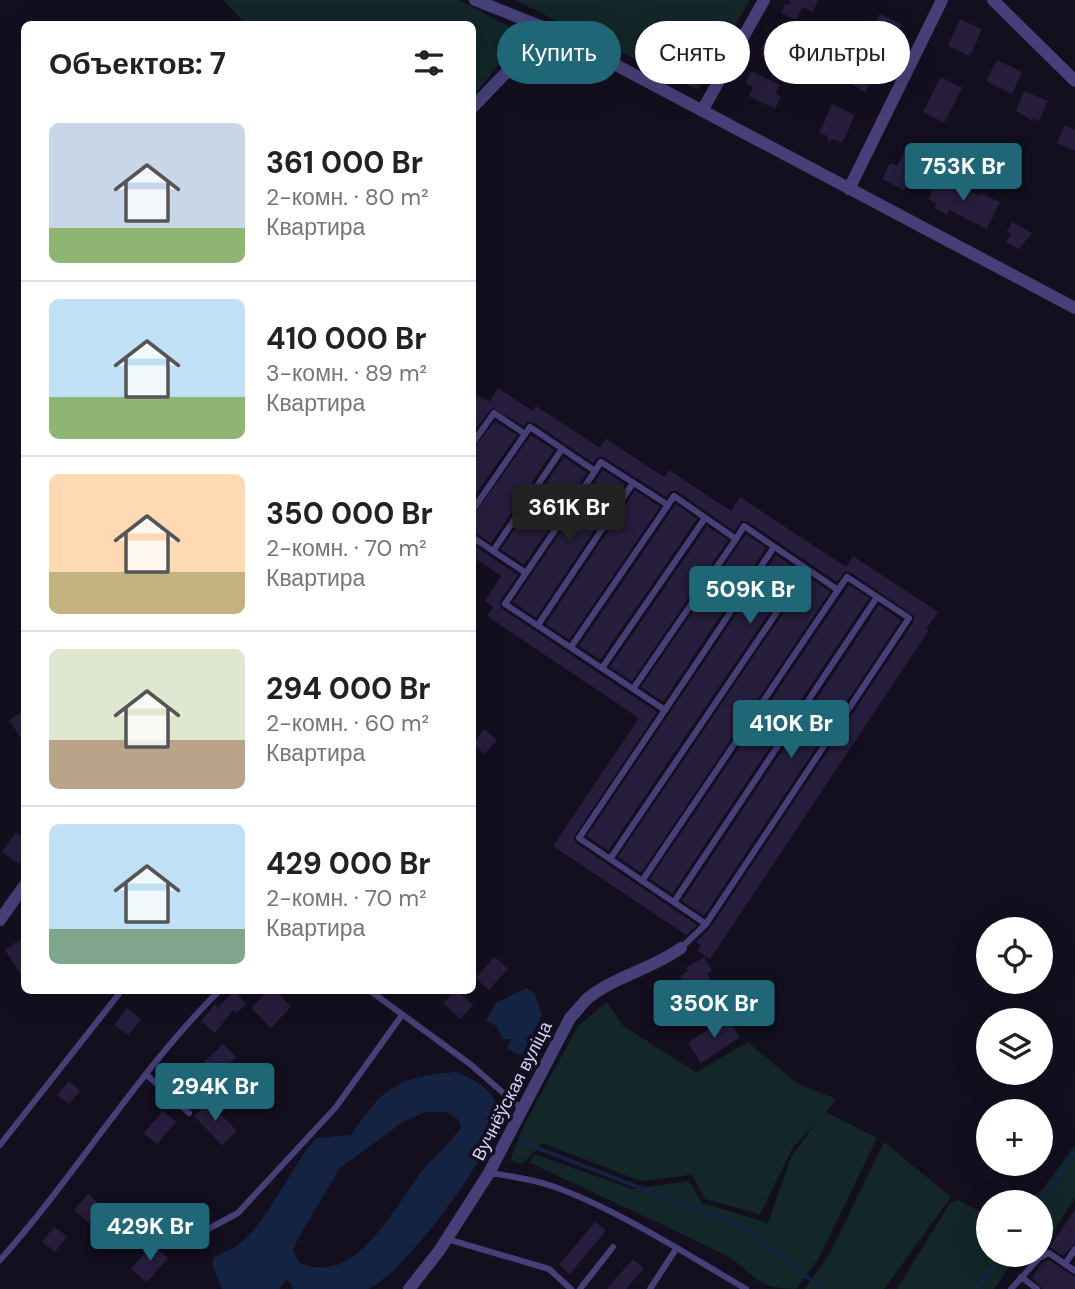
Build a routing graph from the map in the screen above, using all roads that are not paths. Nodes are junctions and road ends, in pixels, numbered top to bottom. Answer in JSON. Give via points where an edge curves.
{"nodes":[{"id":1,"x":764,"y":0,"type":"edge"},
{"id":2,"x":942,"y":0,"type":"edge"},
{"id":3,"x":993,"y":0,"type":"edge"},
{"id":4,"x":478,"y":1,"type":"edge"},
{"id":5,"x":528,"y":21,"type":"edge"},
{"id":6,"x":621,"y":67,"type":"edge"},
{"id":7,"x":1075,"y":81,"type":"edge"},
{"id":8,"x":497,"y":82,"type":"edge"},
{"id":9,"x":476,"y":104,"type":"edge"},
{"id":10,"x":702,"y":110,"type":"junction"},
{"id":11,"x":849,"y":189,"type":"junction"},
{"id":12,"x":1075,"y":308,"type":"edge"},
{"id":13,"x":525,"y":434,"type":"junction"},
{"id":14,"x":476,"y":439,"type":"edge"},
{"id":15,"x":562,"y":449,"type":"junction"},
{"id":16,"x":595,"y":471,"type":"junction"},
{"id":17,"x":633,"y":483,"type":"junction"},
{"id":18,"x":476,"y":505,"type":"edge"},
{"id":19,"x":668,"y":505,"type":"junction"},
{"id":20,"x":705,"y":518,"type":"junction"},
{"id":21,"x":736,"y":539,"type":"junction"},
{"id":22,"x":476,"y":540,"type":"edge"},
{"id":23,"x":774,"y":547,"type":"junction"},
{"id":24,"x":493,"y":551,"type":"junction"},
{"id":25,"x":806,"y":569,"type":"junction"},
{"id":26,"x":526,"y":573,"type":"junction"},
{"id":27,"x":838,"y":590,"type":"junction"},
{"id":28,"x":877,"y":597,"type":"junction"},
{"id":29,"x":538,"y":625,"type":"junction"},
{"id":30,"x":571,"y":648,"type":"junction"},
{"id":31,"x":602,"y":668,"type":"junction"},
{"id":32,"x":633,"y":689,"type":"junction"},
{"id":33,"x":664,"y":710,"type":"junction"},
{"id":34,"x":610,"y":859,"type":"junction"},
{"id":35,"x":642,"y":881,"type":"junction"},
{"id":36,"x":21,"y":890,"type":"edge"},
{"id":37,"x":674,"y":902,"type":"junction"},
{"id":38,"x":0,"y":920,"type":"edge"},
{"id":39,"x":706,"y":924,"type":"junction"},
{"id":40,"x":681,"y":948,"type":"joint"},
{"id":41,"x":118,"y":994,"type":"edge"},
{"id":42,"x":216,"y":994,"type":"edge"},
{"id":43,"x":374,"y":994,"type":"edge"},
{"id":44,"x":402,"y":1015,"type":"junction"},
{"id":45,"x":147,"y":1075,"type":"junction"},
{"id":46,"x":522,"y":1109,"type":"junction"},
{"id":47,"x":188,"y":1113,"type":"dead end"},
{"id":48,"x":0,"y":1145,"type":"edge"},
{"id":49,"x":489,"y":1173,"type":"junction"},
{"id":50,"x":447,"y":1238,"type":"junction"},
{"id":51,"x":180,"y":1244,"type":"dead end"},
{"id":52,"x":613,"y":1247,"type":"dead end"},
{"id":53,"x":676,"y":1249,"type":"junction"},
{"id":54,"x":1075,"y":1249,"type":"edge"},
{"id":55,"x":0,"y":1260,"type":"edge"},
{"id":56,"x":1065,"y":1264,"type":"junction"},
{"id":57,"x":1075,"y":1271,"type":"edge"},
{"id":58,"x":1021,"y":1277,"type":"junction"},
{"id":59,"x":409,"y":1289,"type":"edge"},
{"id":60,"x":570,"y":1289,"type":"edge"},
{"id":61,"x":580,"y":1289,"type":"edge"},
{"id":62,"x":650,"y":1289,"type":"edge"},
{"id":63,"x":746,"y":1289,"type":"edge"},
{"id":64,"x":1011,"y":1289,"type":"edge"},
{"id":65,"x":1037,"y":1289,"type":"edge"}],
"edges":[{"from":1,"to":10,"type":"street"},
{"from":2,"to":11,"type":"street"},
{"from":3,"to":7,"type":"street"},
{"from":4,"to":5,"type":"street"},
{"from":6,"to":10,"type":"street"},
{"from":8,"to":9,"type":"street"},
{"from":10,"to":11,"type":"street"},
{"from":11,"to":12,"type":"street"},
{"from":13,"to":14,"type":"lane","via":[[494,414]]},
{"from":13,"to":15,"type":"lane","via":[[530,427]]},
{"from":13,"to":18,"type":"lane"},
{"from":15,"to":16,"type":"lane"},
{"from":15,"to":24,"type":"lane"},
{"from":16,"to":17,"type":"lane","via":[[601,462]]},
{"from":16,"to":26,"type":"lane"},
{"from":17,"to":19,"type":"lane"},
{"from":17,"to":29,"type":"lane"},
{"from":19,"to":20,"type":"lane","via":[[674,496]]},
{"from":19,"to":30,"type":"lane"},
{"from":20,"to":21,"type":"lane"},
{"from":20,"to":31,"type":"lane"},
{"from":21,"to":23,"type":"lane","via":[[744,526]]},
{"from":21,"to":32,"type":"lane"},
{"from":22,"to":24,"type":"lane"},
{"from":23,"to":25,"type":"lane"},
{"from":23,"to":33,"type":"lane"},
{"from":24,"to":26,"type":"lane"},
{"from":25,"to":27,"type":"lane"},
{"from":25,"to":34,"type":"lane"},
{"from":26,"to":29,"type":"lane","via":[[505,604]]},
{"from":27,"to":28,"type":"lane","via":[[846,577]]},
{"from":27,"to":35,"type":"lane"},
{"from":28,"to":37,"type":"lane"},
{"from":28,"to":39,"type":"lane","via":[[909,618]]},
{"from":29,"to":30,"type":"lane"},
{"from":30,"to":31,"type":"lane"},
{"from":31,"to":32,"type":"lane"},
{"from":32,"to":33,"type":"lane"},
{"from":33,"to":34,"type":"lane","via":[[579,838]]},
{"from":34,"to":35,"type":"lane"},
{"from":35,"to":37,"type":"lane"},
{"from":36,"to":38,"type":"street"},
{"from":37,"to":39,"type":"lane"},
{"from":39,"to":40,"type":"lane"},
{"from":40,"to":46,"type":"street","name":"Вучнёўская вуліца","via":[[589,998],[569,1018]]},
{"from":41,"to":48,"type":"lane"},
{"from":42,"to":45,"type":"lane"},
{"from":43,"to":44,"type":"lane"},
{"from":44,"to":46,"type":"lane","via":[[470,1063]]},
{"from":44,"to":51,"type":"lane","via":[[336,1107],[238,1213]]},
{"from":45,"to":47,"type":"lane"},
{"from":45,"to":55,"type":"lane"},
{"from":46,"to":49,"type":"street","name":"Вучнёўская вуліца"},
{"from":49,"to":50,"type":"street","name":"Вучнёўская вуліца"},
{"from":49,"to":53,"type":"lane","via":[[554,1187]]},
{"from":50,"to":59,"type":"street","name":"Вучнёўская вуліца"},
{"from":50,"to":60,"type":"lane","via":[[550,1269]]},
{"from":52,"to":61,"type":"lane"},
{"from":53,"to":62,"type":"lane"},
{"from":53,"to":63,"type":"lane"},
{"from":54,"to":56,"type":"lane"},
{"from":56,"to":57,"type":"lane"},
{"from":56,"to":58,"type":"lane","via":[[1049,1253]]},
{"from":58,"to":64,"type":"lane"},
{"from":58,"to":65,"type":"lane"}]}
